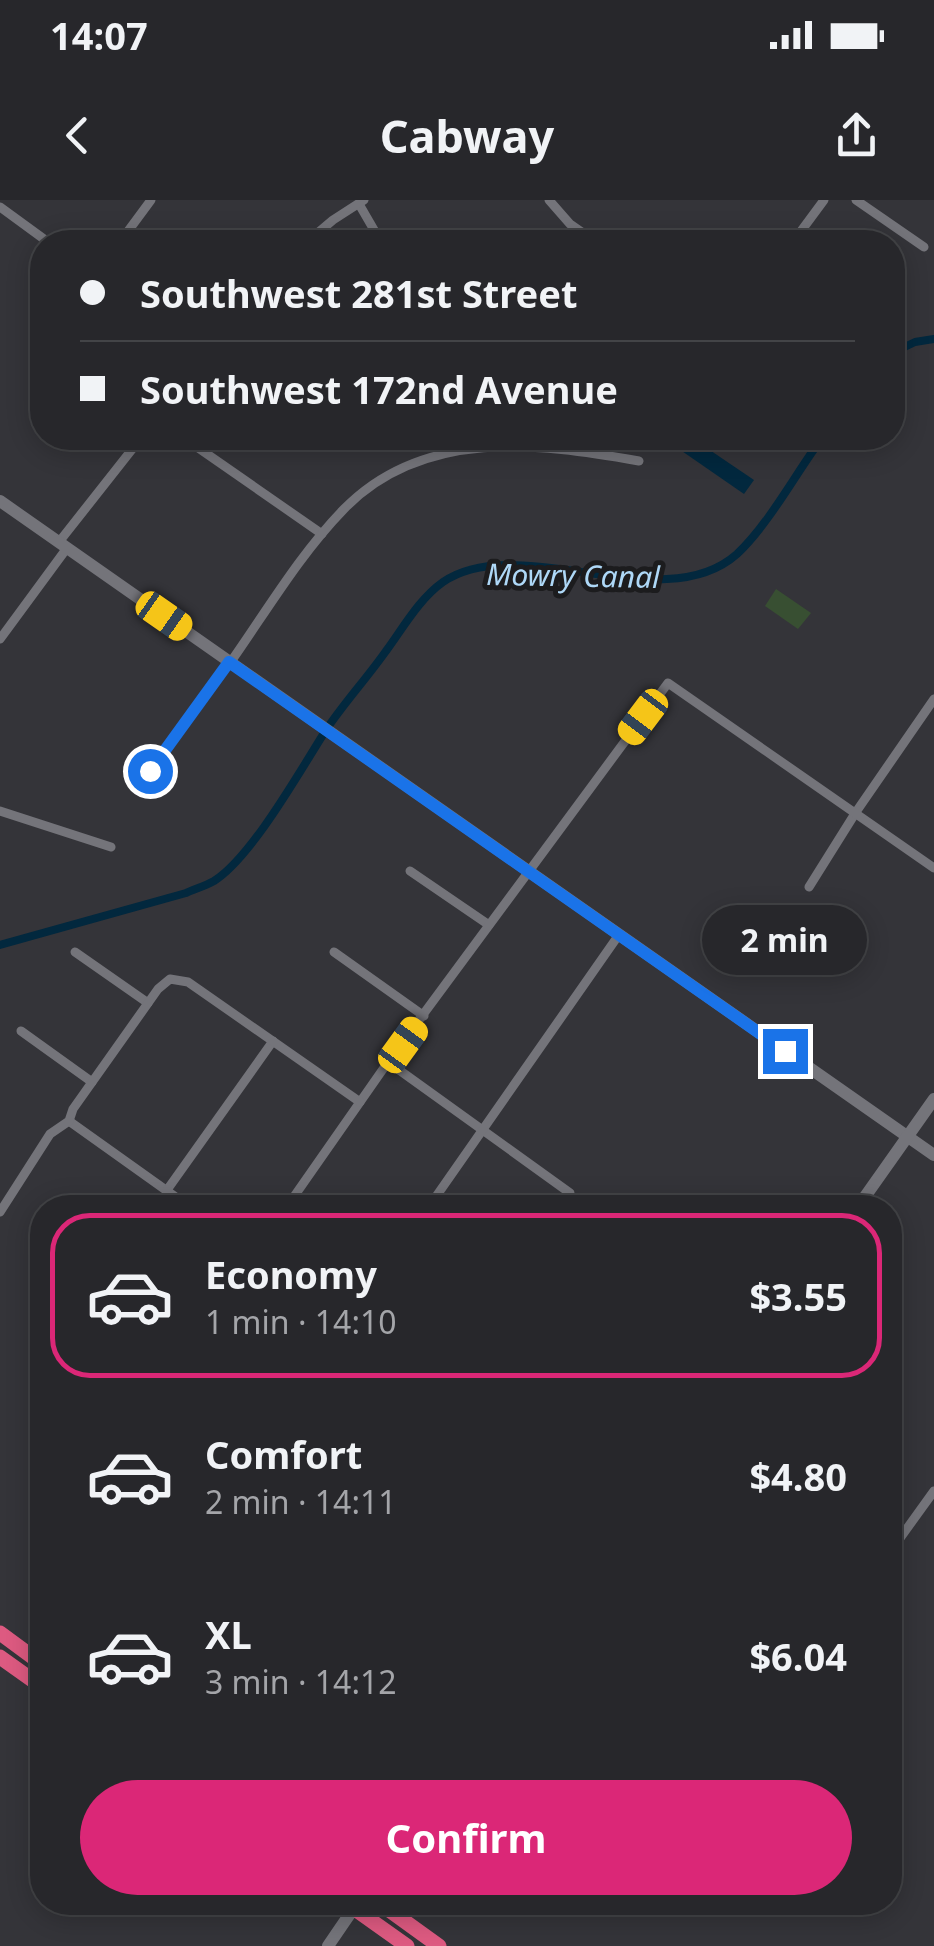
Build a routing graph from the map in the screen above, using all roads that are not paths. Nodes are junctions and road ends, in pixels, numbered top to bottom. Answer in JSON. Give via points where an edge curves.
{"nodes":[{"id":1,"x":151,"y":200,"type":"edge"},
{"id":2,"x":549,"y":200,"type":"edge"},
{"id":3,"x":824,"y":200,"type":"edge"},
{"id":4,"x":856,"y":200,"type":"edge"},
{"id":5,"x":362,"y":202,"type":"edge"},
{"id":6,"x":4,"y":205,"type":"edge"},
{"id":7,"x":34,"y":230,"type":"edge"},
{"id":8,"x":129,"y":230,"type":"edge"},
{"id":9,"x":324,"y":230,"type":"edge"},
{"id":10,"x":375,"y":230,"type":"edge"},
{"id":11,"x":579,"y":230,"type":"edge"},
{"id":12,"x":802,"y":230,"type":"edge"},
{"id":13,"x":899,"y":230,"type":"edge"},
{"id":14,"x":905,"y":234,"type":"edge"},
{"id":15,"x":924,"y":247,"type":"dead end"},
{"id":16,"x":132,"y":450,"type":"edge"},
{"id":17,"x":201,"y":450,"type":"edge"},
{"id":18,"x":455,"y":450,"type":"edge"},
{"id":19,"x":553,"y":450,"type":"edge"},
{"id":20,"x":447,"y":451,"type":"joint"},
{"id":21,"x":639,"y":461,"type":"dead end"},
{"id":22,"x":0,"y":501,"type":"edge"},
{"id":23,"x":322,"y":534,"type":"junction"},
{"id":24,"x":63,"y":545,"type":"junction"},
{"id":25,"x":0,"y":639,"type":"edge"},
{"id":26,"x":229,"y":662,"type":"junction"},
{"id":27,"x":934,"y":699,"type":"edge"},
{"id":28,"x":150,"y":771,"type":"dead end"},
{"id":29,"x":0,"y":811,"type":"edge"},
{"id":30,"x":856,"y":812,"type":"junction"},
{"id":31,"x":112,"y":847,"type":"dead end"},
{"id":32,"x":934,"y":868,"type":"edge"},
{"id":33,"x":410,"y":871,"type":"dead end"},
{"id":34,"x":528,"y":872,"type":"junction"},
{"id":35,"x":808,"y":888,"type":"dead end"},
{"id":36,"x":489,"y":925,"type":"junction"},
{"id":37,"x":618,"y":936,"type":"junction"},
{"id":38,"x":76,"y":952,"type":"dead end"},
{"id":39,"x":334,"y":952,"type":"dead end"},
{"id":40,"x":148,"y":1003,"type":"junction"},
{"id":41,"x":424,"y":1016,"type":"junction"},
{"id":42,"x":22,"y":1031,"type":"dead end"},
{"id":43,"x":273,"y":1042,"type":"junction"},
{"id":44,"x":388,"y":1062,"type":"junction"},
{"id":45,"x":92,"y":1082,"type":"junction"},
{"id":46,"x":934,"y":1099,"type":"edge"},
{"id":47,"x":360,"y":1102,"type":"junction"},
{"id":48,"x":70,"y":1121,"type":"junction"},
{"id":49,"x":482,"y":1130,"type":"junction"},
{"id":50,"x":907,"y":1137,"type":"junction"},
{"id":51,"x":934,"y":1156,"type":"edge"},
{"id":52,"x":166,"y":1190,"type":"junction"},
{"id":53,"x":173,"y":1195,"type":"edge"},
{"id":54,"x":295,"y":1195,"type":"edge"},
{"id":55,"x":437,"y":1195,"type":"edge"},
{"id":56,"x":570,"y":1195,"type":"edge"},
{"id":57,"x":866,"y":1195,"type":"edge"},
{"id":58,"x":0,"y":1212,"type":"edge"},
{"id":59,"x":934,"y":1490,"type":"edge"},
{"id":60,"x":902,"y":1535,"type":"edge"},
{"id":61,"x":0,"y":1633,"type":"edge"},
{"id":62,"x":30,"y":1655,"type":"edge"},
{"id":63,"x":0,"y":1656,"type":"edge"},
{"id":64,"x":30,"y":1678,"type":"edge"},
{"id":65,"x":346,"y":1915,"type":"edge"},
{"id":66,"x":365,"y":1915,"type":"edge"},
{"id":67,"x":396,"y":1915,"type":"edge"},
{"id":68,"x":328,"y":1946,"type":"edge"},
{"id":69,"x":407,"y":1946,"type":"edge"},
{"id":70,"x":439,"y":1946,"type":"edge"}],
"edges":[{"from":1,"to":8,"type":"street"},
{"from":2,"to":11,"type":"street"},
{"from":3,"to":12,"type":"street"},
{"from":4,"to":13,"type":"street"},
{"from":5,"to":9,"type":"street"},
{"from":5,"to":10,"type":"street"},
{"from":6,"to":7,"type":"street"},
{"from":14,"to":15,"type":"street"},
{"from":16,"to":24,"type":"street"},
{"from":17,"to":23,"type":"street"},
{"from":18,"to":20,"type":"street"},
{"from":19,"to":21,"type":"street"},
{"from":20,"to":23,"type":"street","via":[[378,481]]},
{"from":22,"to":24,"type":"street"},
{"from":23,"to":26,"type":"street"},
{"from":24,"to":25,"type":"street"},
{"from":24,"to":26,"type":"street"},
{"from":26,"to":28,"type":"street"},
{"from":26,"to":34,"type":"street"},
{"from":27,"to":30,"type":"street"},
{"from":29,"to":31,"type":"street"},
{"from":30,"to":32,"type":"street"},
{"from":30,"to":34,"type":"street","via":[[668,683]]},
{"from":30,"to":35,"type":"street"},
{"from":33,"to":36,"type":"street"},
{"from":34,"to":36,"type":"street"},
{"from":34,"to":37,"type":"street"},
{"from":36,"to":41,"type":"street"},
{"from":37,"to":49,"type":"street"},
{"from":37,"to":50,"type":"street"},
{"from":38,"to":40,"type":"street"},
{"from":39,"to":41,"type":"street"},
{"from":40,"to":43,"type":"street","via":[[170,978],[188,982]]},
{"from":40,"to":45,"type":"street"},
{"from":41,"to":44,"type":"street"},
{"from":42,"to":45,"type":"street"},
{"from":43,"to":47,"type":"street"},
{"from":43,"to":52,"type":"street"},
{"from":44,"to":47,"type":"street"},
{"from":44,"to":49,"type":"street"},
{"from":45,"to":48,"type":"street"},
{"from":46,"to":50,"type":"street"},
{"from":47,"to":54,"type":"street"},
{"from":48,"to":52,"type":"street"},
{"from":48,"to":58,"type":"street","via":[[50,1134]]},
{"from":49,"to":55,"type":"street"},
{"from":49,"to":56,"type":"street"},
{"from":50,"to":51,"type":"street"},
{"from":50,"to":57,"type":"street"},
{"from":52,"to":53,"type":"street"},
{"from":59,"to":60,"type":"street"},
{"from":61,"to":62,"type":"highway"},
{"from":63,"to":64,"type":"highway"},
{"from":65,"to":68,"type":"street"},
{"from":66,"to":69,"type":"highway"},
{"from":67,"to":70,"type":"highway"}]}
